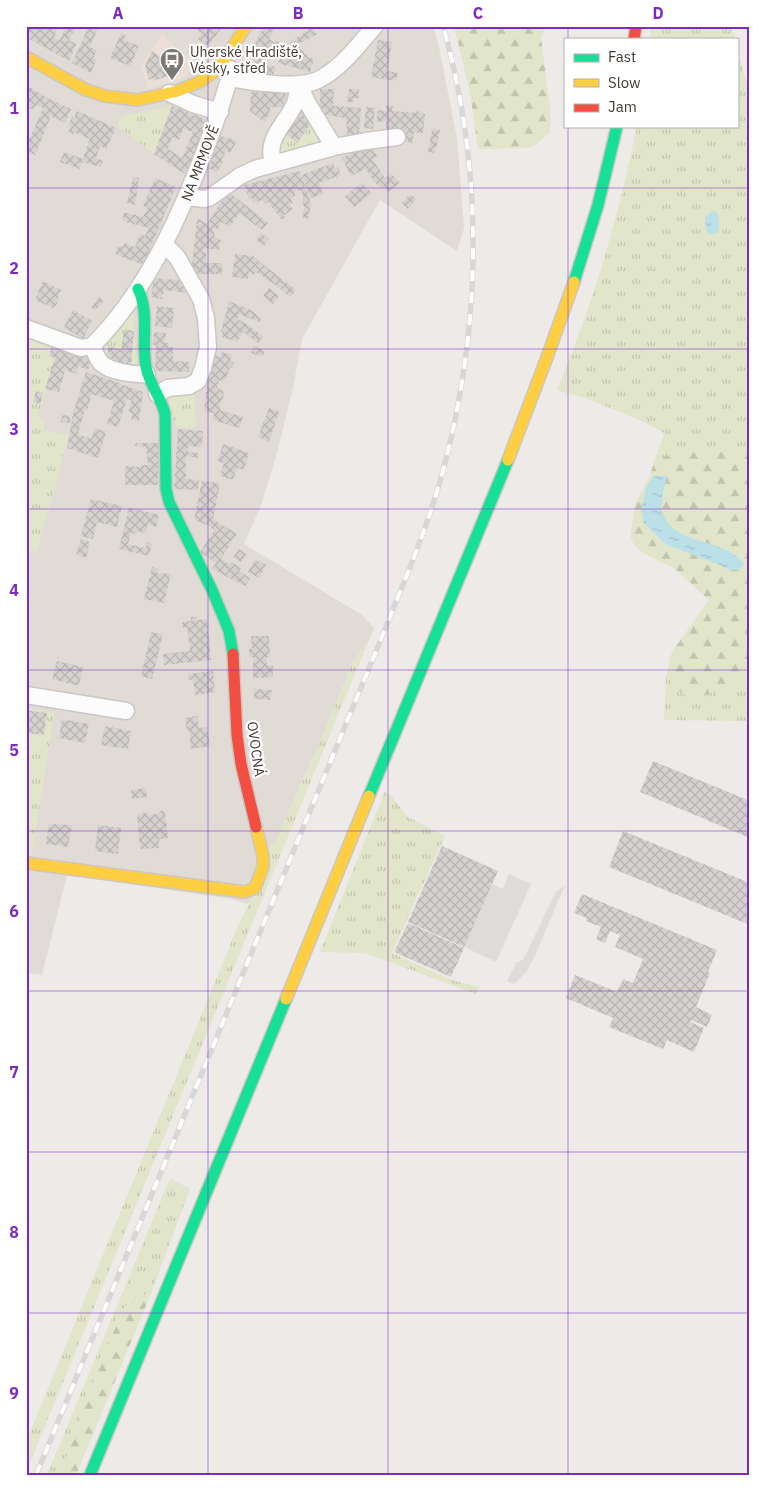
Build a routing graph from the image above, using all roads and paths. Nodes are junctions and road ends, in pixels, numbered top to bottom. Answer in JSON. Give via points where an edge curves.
{"nodes":[{"id":1,"x":246,"y":26,"type":"edge"},
{"id":2,"x":375,"y":26,"type":"edge"},
{"id":3,"x":231,"y":50,"type":"junction"},
{"id":4,"x":26,"y":57,"type":"edge"},
{"id":5,"x":229,"y":78,"type":"junction"},
{"id":6,"x":298,"y":84,"type":"junction"},
{"id":7,"x":169,"y":93,"type":"junction"},
{"id":8,"x":220,"y":112,"type":"junction"},
{"id":9,"x":617,"y":128,"type":"edge"},
{"id":10,"x":397,"y":137,"type":"dead end"},
{"id":11,"x":334,"y":147,"type":"junction"},
{"id":12,"x":273,"y":163,"type":"junction"},
{"id":13,"x":187,"y":198,"type":"junction"},
{"id":14,"x":164,"y":244,"type":"junction"},
{"id":15,"x":138,"y":289,"type":"junction"},
{"id":16,"x":26,"y":328,"type":"edge"},
{"id":17,"x":92,"y":346,"type":"junction"},
{"id":18,"x":147,"y":374,"type":"junction"},
{"id":19,"x":158,"y":394,"type":"junction"},
{"id":20,"x":26,"y":695,"type":"edge"},
{"id":21,"x":126,"y":711,"type":"dead end"},
{"id":22,"x":26,"y":863,"type":"edge"},
{"id":23,"x":90,"y":1475,"type":"edge"}],
"edges":[{"from":1,"to":3,"type":"main road"},
{"from":2,"to":6,"type":"street","via":[[330,72],[318,80]]},
{"from":3,"to":5,"type":"street","name":"NA MRMOVĚ"},
{"from":3,"to":7,"type":"main road","via":[[218,69],[201,81]]},
{"from":4,"to":7,"type":"main road","via":[[86,90],[105,96],[138,100]]},
{"from":5,"to":6,"type":"street"},
{"from":5,"to":8,"type":"street","name":"NA MRMOVĚ"},
{"from":6,"to":11,"type":"street"},
{"from":6,"to":12,"type":"street","via":[[295,104],[272,142]]},
{"from":7,"to":8,"type":"street"},
{"from":8,"to":13,"type":"street","name":"NA MRMOVĚ"},
{"from":9,"to":23,"type":"main road","via":[[584,254],[538,383]]},
{"from":10,"to":11,"type":"street"},
{"from":11,"to":12,"type":"street"},
{"from":12,"to":13,"type":"street","via":[[247,172],[209,198]]},
{"from":13,"to":14,"type":"street","name":"NA MRMOVĚ"},
{"from":14,"to":15,"type":"street","name":"NA MRMOVĚ"},
{"from":14,"to":19,"type":"street","via":[[178,256],[201,299],[208,347],[198,381],[189,386],[168,388]]},
{"from":15,"to":17,"type":"street","name":"NA MRMOVĚ"},
{"from":15,"to":18,"type":"main road","via":[[141,293]]},
{"from":16,"to":17,"type":"street","via":[[81,348]]},
{"from":17,"to":18,"type":"street","via":[[106,367]]},
{"from":18,"to":19,"type":"main road"},
{"from":19,"to":22,"type":"main road","name":"OVOCNÁ","via":[[166,421],[166,489],[169,502],[219,606],[231,639],[241,764],[263,867],[255,888],[245,892]]},
{"from":20,"to":21,"type":"street"}]}
